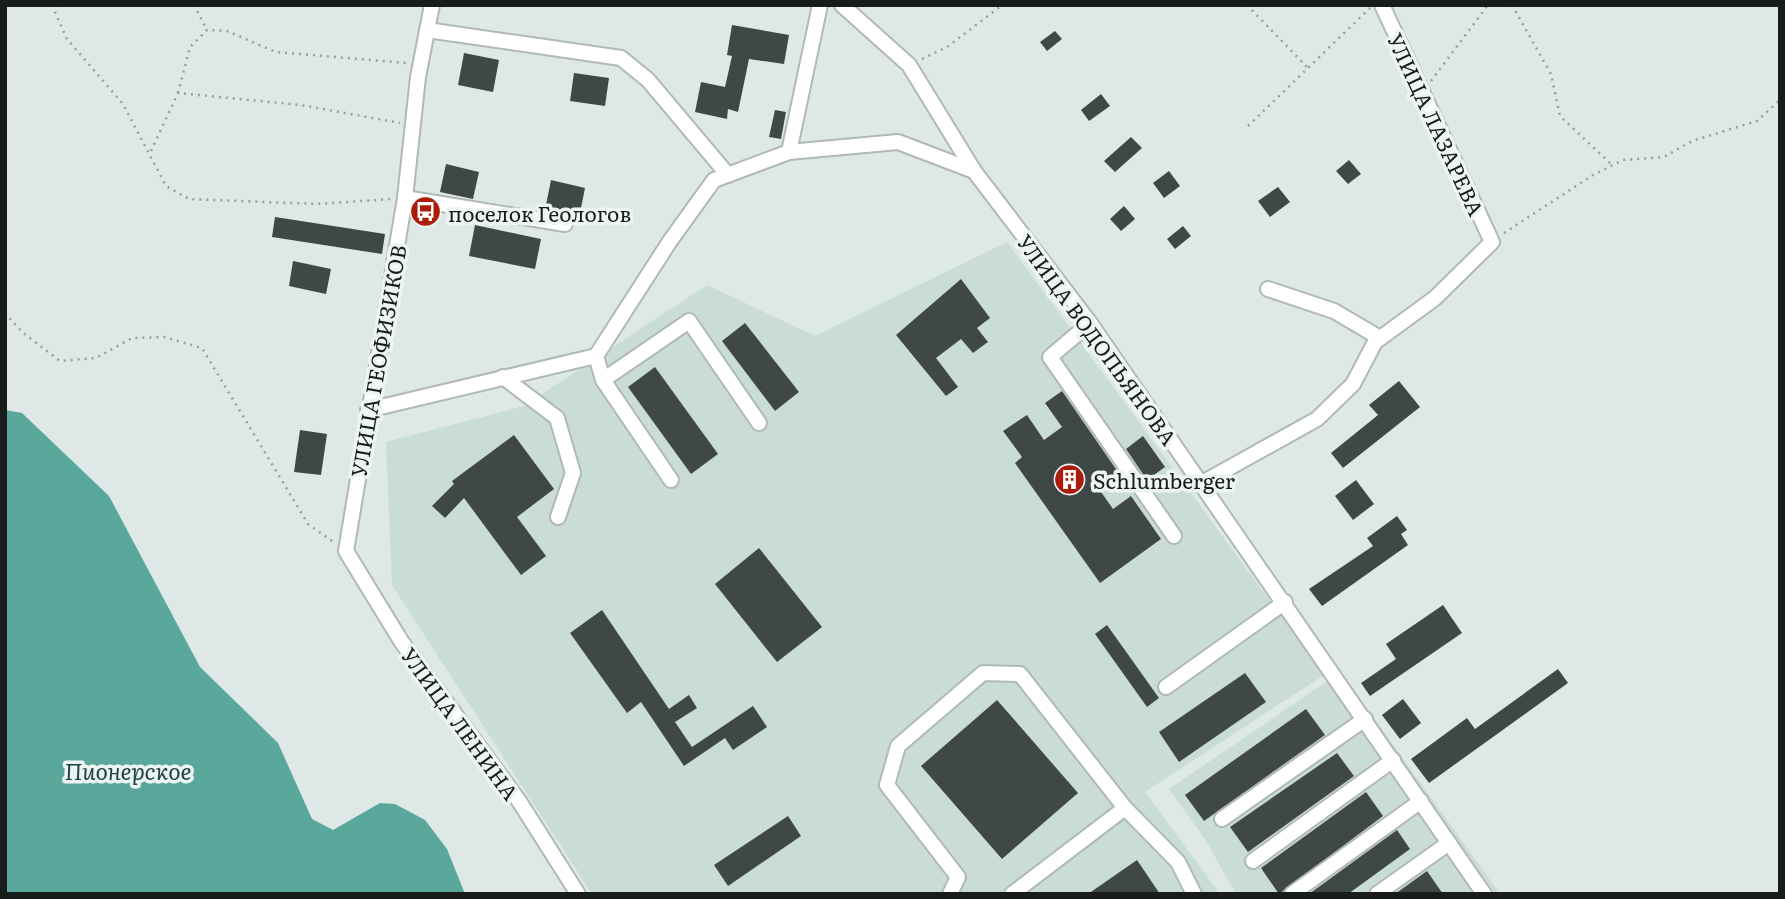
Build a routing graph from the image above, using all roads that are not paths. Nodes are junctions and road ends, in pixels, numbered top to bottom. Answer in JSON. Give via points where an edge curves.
{"nodes":[{"id":1,"x":432,"y":5,"type":"edge"},
{"id":2,"x":820,"y":5,"type":"edge"},
{"id":3,"x":842,"y":5,"type":"edge"},
{"id":4,"x":1382,"y":5,"type":"edge"},
{"id":5,"x":427,"y":30,"type":"junction"},
{"id":6,"x":789,"y":152,"type":"junction"},
{"id":7,"x":974,"y":171,"type":"junction"},
{"id":8,"x":728,"y":175,"type":"junction"},
{"id":9,"x":405,"y":198,"type":"junction"},
{"id":10,"x":565,"y":225,"type":"dead end"},
{"id":11,"x":1268,"y":289,"type":"dead end"},
{"id":12,"x":1090,"y":323,"type":"junction"},
{"id":13,"x":1380,"y":338,"type":"junction"},
{"id":14,"x":596,"y":356,"type":"junction"},
{"id":15,"x":503,"y":377,"type":"junction"},
{"id":16,"x":603,"y":380,"type":"junction"},
{"id":17,"x":368,"y":410,"type":"junction"},
{"id":18,"x":759,"y":423,"type":"dead end"},
{"id":19,"x":671,"y":480,"type":"dead end"},
{"id":20,"x":1202,"y":483,"type":"junction"},
{"id":21,"x":558,"y":517,"type":"dead end"},
{"id":22,"x":1174,"y":536,"type":"dead end"},
{"id":23,"x":346,"y":551,"type":"joint"},
{"id":24,"x":1285,"y":602,"type":"junction"},
{"id":25,"x":1166,"y":687,"type":"dead end"},
{"id":26,"x":1365,"y":719,"type":"junction"},
{"id":27,"x":1393,"y":760,"type":"junction"},
{"id":28,"x":1421,"y":801,"type":"junction"},
{"id":29,"x":1125,"y":808,"type":"junction"},
{"id":30,"x":1222,"y":819,"type":"dead end"},
{"id":31,"x":1449,"y":843,"type":"junction"},
{"id":32,"x":1253,"y":861,"type":"dead end"},
{"id":33,"x":1479,"y":892,"type":"edge"},
{"id":34,"x":578,"y":894,"type":"edge"},
{"id":35,"x":950,"y":894,"type":"edge"},
{"id":36,"x":1012,"y":894,"type":"edge"},
{"id":37,"x":1194,"y":894,"type":"edge"},
{"id":38,"x":1292,"y":894,"type":"edge"},
{"id":39,"x":1377,"y":894,"type":"edge"}],
"edges":[{"from":1,"to":5,"type":"street","name":"УЛИЦА ГЕОФИЗИКОВ"},
{"from":2,"to":6,"type":"street"},
{"from":3,"to":7,"type":"street","name":"УЛИЦА ВОДОПЬЯНОВА","via":[[909,65]]},
{"from":4,"to":13,"type":"street","name":"УЛИЦА ЛАЗАРЕВА","via":[[1492,242],[1435,298]]},
{"from":5,"to":8,"type":"street","via":[[621,58],[648,80]]},
{"from":5,"to":9,"type":"street","name":"УЛИЦА ГЕОФИЗИКОВ"},
{"from":6,"to":7,"type":"street","via":[[898,142]]},
{"from":6,"to":8,"type":"street"},
{"from":7,"to":12,"type":"street","name":"УЛИЦА ВОДОПЬЯНОВА"},
{"from":8,"to":14,"type":"street","via":[[714,180],[699,200]]},
{"from":9,"to":10,"type":"street"},
{"from":9,"to":17,"type":"street","name":"УЛИЦА ГЕОФИЗИКОВ"},
{"from":11,"to":13,"type":"street","via":[[1332,310]]},
{"from":12,"to":20,"type":"street","name":"УЛИЦА ВОДОПЬЯНОВА"},
{"from":12,"to":22,"type":"street","via":[[1050,357]]},
{"from":13,"to":20,"type":"street","via":[[1353,384],[1317,419]]},
{"from":14,"to":15,"type":"street"},
{"from":14,"to":16,"type":"street"},
{"from":15,"to":17,"type":"street"},
{"from":15,"to":21,"type":"street","via":[[557,418],[573,474]]},
{"from":16,"to":18,"type":"street","via":[[689,321]]},
{"from":16,"to":19,"type":"street"},
{"from":17,"to":23,"type":"street","name":"УЛИЦА ГЕОФИЗИКОВ"},
{"from":20,"to":24,"type":"street","name":"УЛИЦА ВОДОПЬЯНОВА"},
{"from":23,"to":34,"type":"street","name":"УЛИЦА ЛЕНИНА","via":[[401,640],[519,801]]},
{"from":24,"to":25,"type":"street"},
{"from":24,"to":26,"type":"street","name":"УЛИЦА ВОДОПЬЯНОВА"},
{"from":26,"to":27,"type":"street","name":"УЛИЦА ВОДОПЬЯНОВА"},
{"from":26,"to":30,"type":"street"},
{"from":27,"to":28,"type":"street","name":"УЛИЦА ВОДОПЬЯНОВА"},
{"from":27,"to":32,"type":"street"},
{"from":28,"to":31,"type":"street","name":"УЛИЦА ВОДОПЬЯНОВА"},
{"from":28,"to":38,"type":"street"},
{"from":29,"to":35,"type":"street","via":[[1020,674],[983,673],[898,746],[887,785],[958,877]]},
{"from":29,"to":36,"type":"street"},
{"from":29,"to":37,"type":"street","via":[[1178,862]]},
{"from":31,"to":33,"type":"street","name":"УЛИЦА ВОДОПЬЯНОВА"},
{"from":31,"to":39,"type":"street"}]}
